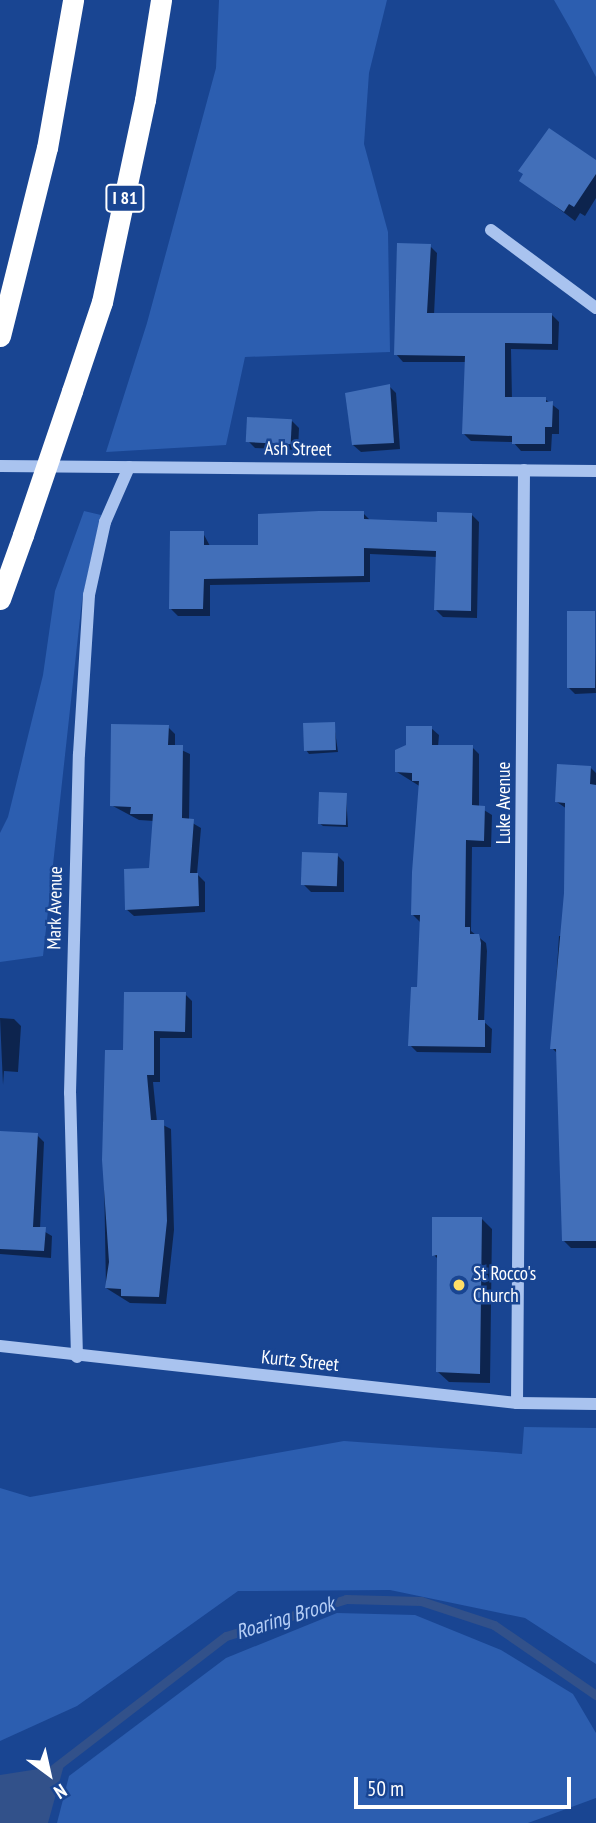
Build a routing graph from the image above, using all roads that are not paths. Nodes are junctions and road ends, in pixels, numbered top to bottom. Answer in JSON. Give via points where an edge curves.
{"nodes":[{"id":1,"x":73,"y":0,"type":"edge"},
{"id":2,"x":161,"y":0,"type":"edge"},
{"id":3,"x":491,"y":230,"type":"dead end"},
{"id":4,"x":596,"y":308,"type":"edge"},
{"id":5,"x":0,"y":336,"type":"edge"},
{"id":6,"x":0,"y":466,"type":"edge"},
{"id":7,"x":129,"y":467,"type":"junction"},
{"id":8,"x":524,"y":470,"type":"junction"},
{"id":9,"x":596,"y":471,"type":"edge"},
{"id":10,"x":0,"y":599,"type":"edge"},
{"id":11,"x":0,"y":1346,"type":"edge"},
{"id":12,"x":77,"y":1357,"type":"junction"},
{"id":13,"x":517,"y":1403,"type":"junction"},
{"id":14,"x":596,"y":1404,"type":"edge"}],
"edges":[{"from":1,"to":5,"type":"highway","via":[[47,148]]},
{"from":2,"to":10,"type":"highway","number":"I 81","bridge":true,"via":[[102,302]]},
{"from":3,"to":4,"type":"street"},
{"from":6,"to":7,"type":"street","name":"Ash Street"},
{"from":7,"to":8,"type":"street","name":"Ash Street"},
{"from":7,"to":12,"type":"street","name":"Mark Avenue","via":[[105,522],[89,595],[79,754],[70,1093]]},
{"from":8,"to":9,"type":"street","name":"Ash Street"},
{"from":8,"to":13,"type":"street","name":"Luke Avenue"},
{"from":11,"to":12,"type":"street","name":"Kurtz Street"},
{"from":12,"to":13,"type":"street","name":"Kurtz Street"},
{"from":13,"to":14,"type":"street","name":"Kurtz Street"}]}
